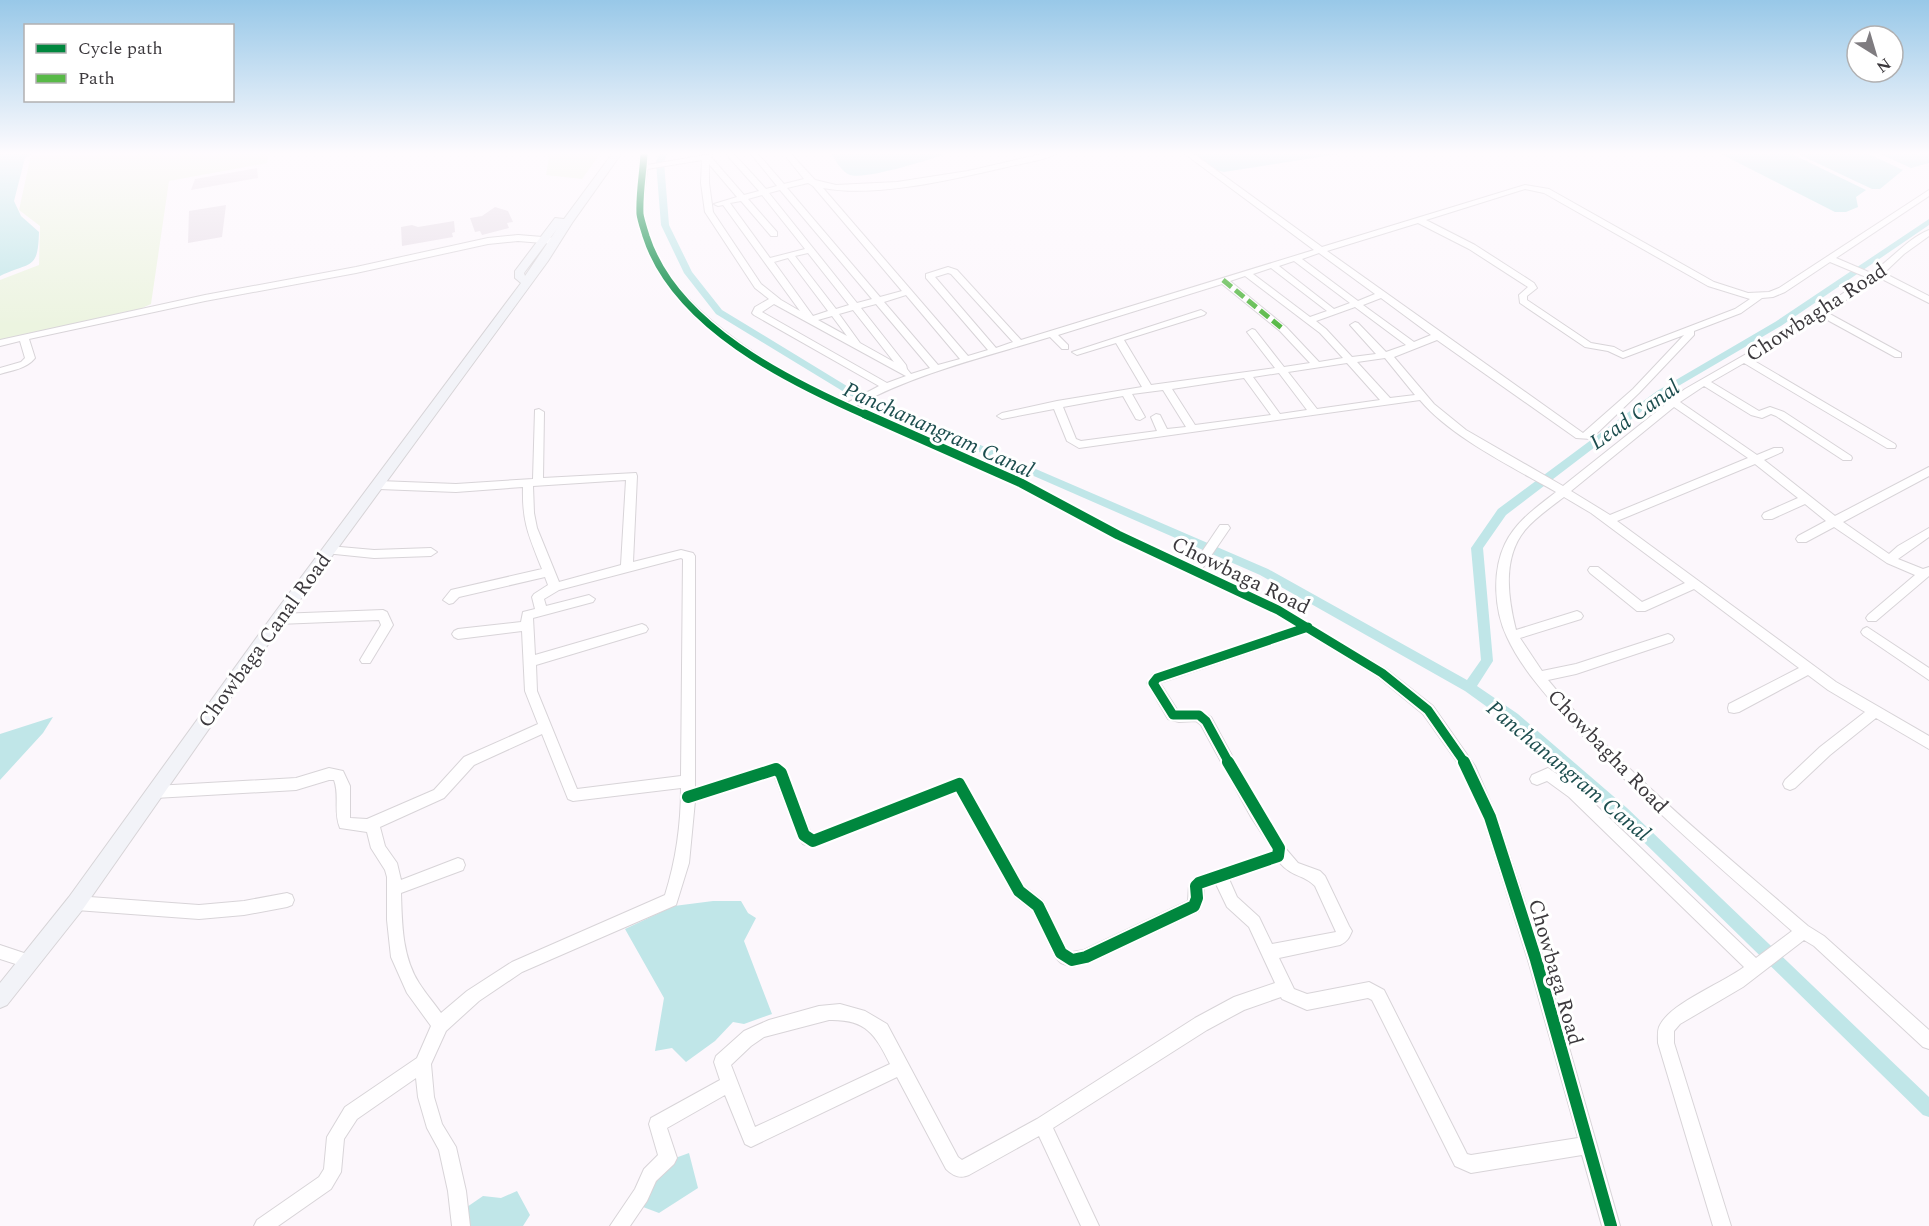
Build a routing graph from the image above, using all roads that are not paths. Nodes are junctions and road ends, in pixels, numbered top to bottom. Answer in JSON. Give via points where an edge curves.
{"nodes":[{"id":1,"x":567,"y":211,"type":"edge"},
{"id":2,"x":577,"y":211,"type":"edge"},
{"id":3,"x":640,"y":211,"type":"edge"},
{"id":4,"x":710,"y":211,"type":"edge"},
{"id":5,"x":732,"y":211,"type":"edge"},
{"id":6,"x":756,"y":211,"type":"edge"},
{"id":7,"x":780,"y":211,"type":"edge"},
{"id":8,"x":803,"y":211,"type":"edge"},
{"id":9,"x":838,"y":211,"type":"edge"},
{"id":10,"x":1267,"y":211,"type":"edge"},
{"id":11,"x":1443,"y":211,"type":"edge"},
{"id":12,"x":1582,"y":211,"type":"edge"},
{"id":13,"x":1900,"y":211,"type":"edge"},
{"id":14,"x":1417,"y":219,"type":"junction"},
{"id":15,"x":1929,"y":232,"type":"edge"},
{"id":16,"x":774,"y":234,"type":"dead end"},
{"id":17,"x":543,"y":240,"type":"junction"},
{"id":18,"x":556,"y":241,"type":"junction"},
{"id":19,"x":811,"y":250,"type":"junction"},
{"id":20,"x":1320,"y":250,"type":"junction"},
{"id":21,"x":790,"y":255,"type":"junction"},
{"id":22,"x":1295,"y":258,"type":"junction"},
{"id":23,"x":1830,"y":258,"type":"junction"},
{"id":24,"x":768,"y":261,"type":"junction"},
{"id":25,"x":1272,"y":265,"type":"junction"},
{"id":26,"x":1246,"y":273,"type":"junction"},
{"id":27,"x":1874,"y":274,"type":"junction"},
{"id":28,"x":1223,"y":280,"type":"junction"},
{"id":29,"x":528,"y":282,"type":"junction"},
{"id":30,"x":908,"y":292,"type":"junction"},
{"id":31,"x":1382,"y":295,"type":"junction"},
{"id":32,"x":1758,"y":297,"type":"junction"},
{"id":33,"x":774,"y":300,"type":"junction"},
{"id":34,"x":878,"y":300,"type":"junction"},
{"id":35,"x":1929,"y":300,"type":"edge"},
{"id":36,"x":1357,"y":304,"type":"junction"},
{"id":37,"x":856,"y":307,"type":"junction"},
{"id":38,"x":1333,"y":312,"type":"junction"},
{"id":39,"x":1820,"y":312,"type":"junction"},
{"id":40,"x":834,"y":313,"type":"junction"},
{"id":41,"x":1201,"y":313,"type":"dead end"},
{"id":42,"x":812,"y":320,"type":"junction"},
{"id":43,"x":1311,"y":320,"type":"junction"},
{"id":44,"x":1355,"y":325,"type":"dead end"},
{"id":45,"x":1694,"y":329,"type":"junction"},
{"id":46,"x":1252,"y":332,"type":"dead end"},
{"id":47,"x":1052,"y":334,"type":"junction"},
{"id":48,"x":1438,"y":336,"type":"junction"},
{"id":49,"x":24,"y":339,"type":"junction"},
{"id":50,"x":1118,"y":339,"type":"junction"},
{"id":51,"x":0,"y":343,"type":"edge"},
{"id":52,"x":1020,"y":344,"type":"junction"},
{"id":53,"x":858,"y":345,"type":"junction"},
{"id":54,"x":1065,"y":347,"type":"dead end"},
{"id":55,"x":1414,"y":347,"type":"junction"},
{"id":56,"x":994,"y":351,"type":"junction"},
{"id":57,"x":1077,"y":352,"type":"dead end"},
{"id":58,"x":1385,"y":355,"type":"junction"},
{"id":59,"x":1898,"y":355,"type":"dead end"},
{"id":60,"x":1745,"y":359,"type":"junction"},
{"id":61,"x":966,"y":360,"type":"junction"},
{"id":62,"x":1349,"y":360,"type":"junction"},
{"id":63,"x":1316,"y":364,"type":"junction"},
{"id":64,"x":936,"y":369,"type":"junction"},
{"id":65,"x":1281,"y":369,"type":"junction"},
{"id":66,"x":0,"y":371,"type":"edge"},
{"id":67,"x":1246,"y":374,"type":"junction"},
{"id":68,"x":909,"y":375,"type":"junction"},
{"id":69,"x":1705,"y":382,"type":"junction"},
{"id":70,"x":1165,"y":386,"type":"junction"},
{"id":71,"x":883,"y":387,"type":"junction"},
{"id":72,"x":1148,"y":389,"type":"junction"},
{"id":73,"x":1126,"y":392,"type":"junction"},
{"id":74,"x":1422,"y":397,"type":"junction"},
{"id":75,"x":1388,"y":402,"type":"junction"},
{"id":76,"x":1675,"y":403,"type":"junction"},
{"id":77,"x":854,"y":404,"type":"junction"},
{"id":78,"x":1057,"y":404,"type":"junction"},
{"id":79,"x":539,"y":412,"type":"dead end"},
{"id":80,"x":1315,"y":413,"type":"junction"},
{"id":81,"x":1002,"y":416,"type":"dead end"},
{"id":82,"x":1140,"y":417,"type":"dead end"},
{"id":83,"x":1156,"y":417,"type":"dead end"},
{"id":84,"x":1278,"y":418,"type":"junction"},
{"id":85,"x":1192,"y":430,"type":"junction"},
{"id":86,"x":1164,"y":434,"type":"junction"},
{"id":87,"x":1892,"y":446,"type":"dead end"},
{"id":88,"x":1778,"y":450,"type":"dead end"},
{"id":89,"x":1847,"y":458,"type":"dead end"},
{"id":90,"x":1756,"y":460,"type":"junction"},
{"id":91,"x":1929,"y":471,"type":"edge"},
{"id":92,"x":533,"y":483,"type":"junction"},
{"id":93,"x":379,"y":485,"type":"junction"},
{"id":94,"x":1560,"y":489,"type":"junction"},
{"id":95,"x":1805,"y":499,"type":"junction"},
{"id":96,"x":1768,"y":516,"type":"dead end"},
{"id":97,"x":1609,"y":520,"type":"junction"},
{"id":98,"x":1837,"y":522,"type":"junction"},
{"id":99,"x":1221,"y":532,"type":"dead end"},
{"id":100,"x":1929,"y":532,"type":"edge"},
{"id":101,"x":1802,"y":539,"type":"dead end"},
{"id":102,"x":330,"y":550,"type":"junction"},
{"id":103,"x":431,"y":552,"type":"dead end"},
{"id":104,"x":1892,"y":559,"type":"junction"},
{"id":105,"x":1199,"y":566,"type":"junction"},
{"id":106,"x":627,"y":567,"type":"junction"},
{"id":107,"x":1594,"y":570,"type":"dead end"},
{"id":108,"x":548,"y":572,"type":"junction"},
{"id":109,"x":1926,"y":573,"type":"edge"},
{"id":110,"x":1695,"y":584,"type":"junction"},
{"id":111,"x":555,"y":587,"type":"junction"},
{"id":112,"x":590,"y":599,"type":"dead end"},
{"id":113,"x":449,"y":600,"type":"dead end"},
{"id":114,"x":542,"y":612,"type":"junction"},
{"id":115,"x":1577,"y":616,"type":"dead end"},
{"id":116,"x":1872,"y":618,"type":"dead end"},
{"id":117,"x":278,"y":619,"type":"junction"},
{"id":118,"x":526,"y":626,"type":"junction"},
{"id":119,"x":1308,"y":627,"type":"junction"},
{"id":120,"x":642,"y":629,"type":"dead end"},
{"id":121,"x":1867,"y":632,"type":"dead end"},
{"id":122,"x":458,"y":634,"type":"dead end"},
{"id":123,"x":1512,"y":636,"type":"junction"},
{"id":124,"x":1668,"y":639,"type":"dead end"},
{"id":125,"x":366,"y":660,"type":"dead end"},
{"id":126,"x":528,"y":662,"type":"junction"},
{"id":127,"x":1808,"y":669,"type":"junction"},
{"id":128,"x":1929,"y":675,"type":"edge"},
{"id":129,"x":1538,"y":677,"type":"junction"},
{"id":130,"x":1734,"y":708,"type":"dead end"},
{"id":131,"x":1875,"y":712,"type":"junction"},
{"id":132,"x":546,"y":726,"type":"junction"},
{"id":133,"x":1929,"y":743,"type":"edge"},
{"id":134,"x":1537,"y":779,"type":"dead end"},
{"id":135,"x":688,"y":781,"type":"junction"},
{"id":136,"x":1790,"y":784,"type":"dead end"},
{"id":137,"x":155,"y":792,"type":"junction"},
{"id":138,"x":688,"y":797,"type":"junction"},
{"id":139,"x":371,"y":824,"type":"junction"},
{"id":140,"x":1280,"y":852,"type":"junction"},
{"id":141,"x":458,"y":865,"type":"dead end"},
{"id":142,"x":1220,"y":877,"type":"junction"},
{"id":143,"x":394,"y":889,"type":"junction"},
{"id":144,"x":287,"y":900,"type":"dead end"},
{"id":145,"x":76,"y":903,"type":"junction"},
{"id":146,"x":1796,"y":935,"type":"junction"},
{"id":147,"x":0,"y":952,"type":"edge"},
{"id":148,"x":1270,"y":952,"type":"junction"},
{"id":149,"x":28,"y":962,"type":"junction"},
{"id":150,"x":1759,"y":965,"type":"junction"},
{"id":151,"x":1284,"y":988,"type":"junction"},
{"id":152,"x":0,"y":998,"type":"edge"},
{"id":153,"x":440,"y":1025,"type":"junction"},
{"id":154,"x":1928,"y":1040,"type":"edge"},
{"id":155,"x":423,"y":1064,"type":"junction"},
{"id":156,"x":901,"y":1067,"type":"junction"},
{"id":157,"x":729,"y":1084,"type":"junction"},
{"id":158,"x":1043,"y":1125,"type":"junction"},
{"id":159,"x":1589,"y":1145,"type":"junction"},
{"id":160,"x":263,"y":1226,"type":"edge"},
{"id":161,"x":461,"y":1226,"type":"edge"},
{"id":162,"x":619,"y":1226,"type":"edge"},
{"id":163,"x":1090,"y":1226,"type":"edge"},
{"id":164,"x":1611,"y":1226,"type":"edge"},
{"id":165,"x":1722,"y":1226,"type":"edge"}],
"edges":[{"from":1,"to":17,"type":"main road"},
{"from":2,"to":18,"type":"main road","name":"Chowbaga Canal Road"},
{"from":3,"to":77,"type":"street","name":"Chowbaga Road","via":[[663,272],[697,314],[789,378]]},
{"from":4,"to":33,"type":"street","via":[[758,286]]},
{"from":5,"to":24,"type":"street"},
{"from":6,"to":16,"type":"street"},
{"from":7,"to":19,"type":"street"},
{"from":8,"to":34,"type":"street"},
{"from":9,"to":30,"type":"street"},
{"from":10,"to":20,"type":"street"},
{"from":11,"to":14,"type":"street"},
{"from":12,"to":32,"type":"street","via":[[1701,279],[1738,294]]},
{"from":13,"to":23,"type":"street"},
{"from":14,"to":20,"type":"street"},
{"from":14,"to":45,"type":"street","via":[[1531,285],[1533,288],[1523,295],[1523,301],[1594,348],[1628,355]]},
{"from":15,"to":27,"type":"street","name":"Chowbagha Road"},
{"from":17,"to":18,"type":"street"},
{"from":17,"to":29,"type":"main road","via":[[519,273]]},
{"from":17,"to":49,"type":"street","via":[[488,241],[165,306]]},
{"from":18,"to":29,"type":"main road","name":"Chowbaga Canal Road"},
{"from":19,"to":21,"type":"street"},
{"from":19,"to":37,"type":"street"},
{"from":20,"to":22,"type":"street"},
{"from":20,"to":31,"type":"street"},
{"from":21,"to":24,"type":"street"},
{"from":21,"to":40,"type":"street"},
{"from":22,"to":25,"type":"street"},
{"from":22,"to":36,"type":"street"},
{"from":23,"to":27,"type":"street"},
{"from":23,"to":32,"type":"street","via":[[1782,290]]},
{"from":24,"to":42,"type":"street"},
{"from":25,"to":26,"type":"street"},
{"from":25,"to":38,"type":"street"},
{"from":26,"to":28,"type":"street"},
{"from":26,"to":43,"type":"street"},
{"from":27,"to":35,"type":"street"},
{"from":27,"to":39,"type":"street","name":"Chowbagha Road"},
{"from":28,"to":47,"type":"street"},
{"from":28,"to":63,"type":"street","via":[[1283,329]]},
{"from":29,"to":93,"type":"main road","name":"Chowbaga Canal Road"},
{"from":30,"to":34,"type":"street"},
{"from":30,"to":61,"type":"street"},
{"from":31,"to":36,"type":"street"},
{"from":31,"to":48,"type":"street"},
{"from":32,"to":45,"type":"street","via":[[1738,311]]},
{"from":33,"to":42,"type":"street"},
{"from":33,"to":71,"type":"street","via":[[757,313]]},
{"from":34,"to":37,"type":"street"},
{"from":34,"to":64,"type":"street"},
{"from":36,"to":38,"type":"street"},
{"from":36,"to":55,"type":"street"},
{"from":37,"to":40,"type":"street"},
{"from":37,"to":68,"type":"street"},
{"from":38,"to":43,"type":"street"},
{"from":39,"to":59,"type":"street"},
{"from":39,"to":60,"type":"street","name":"Chowbagha Road"},
{"from":40,"to":42,"type":"street"},
{"from":40,"to":53,"type":"street"},
{"from":41,"to":50,"type":"street"},
{"from":42,"to":53,"type":"street"},
{"from":43,"to":62,"type":"street"},
{"from":44,"to":58,"type":"street"},
{"from":45,"to":48,"type":"street","via":[[1587,437],[1580,436]]},
{"from":46,"to":65,"type":"street"},
{"from":47,"to":52,"type":"street"},
{"from":47,"to":54,"type":"street"},
{"from":48,"to":55,"type":"street"},
{"from":49,"to":51,"type":"street"},
{"from":49,"to":66,"type":"street","via":[[30,358],[24,364]]},
{"from":50,"to":57,"type":"street"},
{"from":50,"to":72,"type":"street"},
{"from":52,"to":56,"type":"street"},
{"from":52,"to":56,"type":"street","via":[[954,272],[929,276]]},
{"from":53,"to":68,"type":"street"},
{"from":55,"to":58,"type":"street"},
{"from":56,"to":61,"type":"street"},
{"from":58,"to":62,"type":"street"},
{"from":58,"to":74,"type":"street"},
{"from":60,"to":69,"type":"street","name":"Chowbagha Road"},
{"from":60,"to":87,"type":"street"},
{"from":61,"to":64,"type":"street"},
{"from":62,"to":63,"type":"street"},
{"from":62,"to":75,"type":"street"},
{"from":63,"to":65,"type":"street"},
{"from":64,"to":68,"type":"street"},
{"from":65,"to":67,"type":"street"},
{"from":65,"to":80,"type":"street"},
{"from":67,"to":70,"type":"street"},
{"from":67,"to":84,"type":"street"},
{"from":68,"to":71,"type":"street"},
{"from":69,"to":76,"type":"street","name":"Chowbagha Road"},
{"from":69,"to":89,"type":"street","via":[[1758,415],[1770,410],[1780,414]]},
{"from":70,"to":72,"type":"street"},
{"from":70,"to":85,"type":"street"},
{"from":71,"to":77,"type":"street"},
{"from":72,"to":73,"type":"street"},
{"from":73,"to":78,"type":"street"},
{"from":73,"to":82,"type":"street"},
{"from":74,"to":75,"type":"street"},
{"from":74,"to":94,"type":"street","via":[[1462,432]]},
{"from":75,"to":80,"type":"street"},
{"from":76,"to":90,"type":"street"},
{"from":76,"to":94,"type":"street","name":"Chowbagha Road"},
{"from":77,"to":105,"type":"street","name":"Chowbaga Road","via":[[1021,483],[1118,536]]},
{"from":78,"to":81,"type":"street"},
{"from":78,"to":86,"type":"street","via":[[1072,441],[1079,445]]},
{"from":79,"to":92,"type":"street"},
{"from":80,"to":84,"type":"street"},
{"from":83,"to":86,"type":"street"},
{"from":84,"to":85,"type":"street"},
{"from":85,"to":86,"type":"street"},
{"from":88,"to":90,"type":"street"},
{"from":90,"to":95,"type":"street"},
{"from":90,"to":97,"type":"street"},
{"from":91,"to":98,"type":"street"},
{"from":92,"to":93,"type":"street","via":[[450,488]]},
{"from":92,"to":106,"type":"street","via":[[632,476]]},
{"from":92,"to":108,"type":"street","via":[[528,513]]},
{"from":93,"to":102,"type":"main road","name":"Chowbaga Canal Road"},
{"from":94,"to":97,"type":"street"},
{"from":94,"to":123,"type":"street","name":"Chowbagha Road","via":[[1521,527],[1510,545],[1502,585]]},
{"from":95,"to":96,"type":"street"},
{"from":95,"to":98,"type":"street"},
{"from":97,"to":110,"type":"street"},
{"from":98,"to":101,"type":"street"},
{"from":98,"to":104,"type":"street"},
{"from":99,"to":105,"type":"street"},
{"from":100,"to":104,"type":"street"},
{"from":102,"to":103,"type":"street","via":[[374,554]]},
{"from":102,"to":117,"type":"main road","name":"Chowbaga Canal Road"},
{"from":104,"to":109,"type":"street"},
{"from":105,"to":119,"type":"street","name":"Chowbaga Road"},
{"from":106,"to":111,"type":"street"},
{"from":106,"to":135,"type":"street","via":[[681,554],[689,556]]},
{"from":107,"to":110,"type":"street","via":[[1641,608]]},
{"from":108,"to":111,"type":"street"},
{"from":108,"to":113,"type":"street","via":[[455,593]]},
{"from":109,"to":116,"type":"street"},
{"from":110,"to":127,"type":"street"},
{"from":111,"to":114,"type":"street","via":[[538,597]]},
{"from":112,"to":114,"type":"street"},
{"from":114,"to":118,"type":"street","via":[[527,615]]},
{"from":115,"to":123,"type":"street"},
{"from":117,"to":125,"type":"street","via":[[383,615],[385,632]]},
{"from":117,"to":137,"type":"main road","name":"Chowbaga Canal Road"},
{"from":118,"to":122,"type":"street"},
{"from":118,"to":126,"type":"street"},
{"from":119,"to":140,"type":"street","via":[[1157,678],[1153,683],[1173,715],[1199,715],[1206,720]]},
{"from":119,"to":159,"type":"street","name":"Chowbaga Road","via":[[1409,693],[1446,733],[1470,770],[1490,817],[1536,960]]},
{"from":120,"to":126,"type":"street"},
{"from":121,"to":128,"type":"street"},
{"from":123,"to":129,"type":"street","name":"Chowbagha Road"},
{"from":124,"to":129,"type":"street"},
{"from":126,"to":132,"type":"street","via":[[531,691]]},
{"from":127,"to":130,"type":"street"},
{"from":127,"to":131,"type":"street"},
{"from":129,"to":146,"type":"street","name":"Chowbagha Road","via":[[1571,717]]},
{"from":131,"to":133,"type":"street"},
{"from":131,"to":136,"type":"street","via":[[1824,751]]},
{"from":132,"to":135,"type":"street","via":[[573,795]]},
{"from":132,"to":139,"type":"street","via":[[469,761],[439,794]]},
{"from":134,"to":150,"type":"street","via":[[1548,774],[1555,776]]},
{"from":135,"to":138,"type":"street"},
{"from":137,"to":139,"type":"street","via":[[296,784],[338,775],[345,824]]},
{"from":137,"to":145,"type":"main road","name":"Chowbaga Canal Road"},
{"from":138,"to":142,"type":"street","via":[[776,769],[781,773],[804,835],[813,841],[959,784],[1019,891],[1034,901],[1061,953],[1074,961],[1194,906],[1196,886]]},
{"from":138,"to":153,"type":"street","via":[[684,852],[671,900],[517,967],[473,996]]},
{"from":139,"to":143,"type":"street","via":[[381,856],[392,868]]},
{"from":140,"to":142,"type":"street"},
{"from":140,"to":148,"type":"street","via":[[1293,868],[1320,881],[1344,931],[1335,940]]},
{"from":141,"to":143,"type":"street"},
{"from":142,"to":148,"type":"street","via":[[1232,902],[1254,922]]},
{"from":143,"to":153,"type":"street","via":[[399,957],[413,988]]},
{"from":144,"to":145,"type":"street","via":[[199,912]]},
{"from":145,"to":149,"type":"main road","name":"Chowbaga Canal Road"},
{"from":146,"to":150,"type":"street"},
{"from":146,"to":154,"type":"street","name":"Chowbagha Road","via":[[1819,940]]},
{"from":147,"to":149,"type":"street"},
{"from":148,"to":151,"type":"street"},
{"from":149,"to":152,"type":"main road","name":"Chowbaga Canal Road"},
{"from":150,"to":165,"type":"street","via":[[1674,1018],[1665,1035]]},
{"from":151,"to":158,"type":"street","via":[[1240,1003],[1201,1024]]},
{"from":151,"to":159,"type":"street","via":[[1296,999],[1307,1002],[1369,990],[1378,995],[1461,1160],[1471,1164]]},
{"from":153,"to":155,"type":"street"},
{"from":155,"to":160,"type":"street","via":[[351,1113],[336,1137],[332,1172],[325,1183]]},
{"from":155,"to":161,"type":"street","via":[[430,1116],[447,1147],[458,1191]]},
{"from":156,"to":157,"type":"street","via":[[751,1138]]},
{"from":156,"to":157,"type":"street","via":[[881,1030],[865,1017],[825,1011],[753,1035],[722,1062]]},
{"from":156,"to":158,"type":"street","via":[[957,1168],[963,1169]]},
{"from":157,"to":162,"type":"street","via":[[657,1124],[668,1158],[650,1175]]},
{"from":158,"to":163,"type":"street"},
{"from":159,"to":164,"type":"street","name":"Chowbaga Road"}]}
